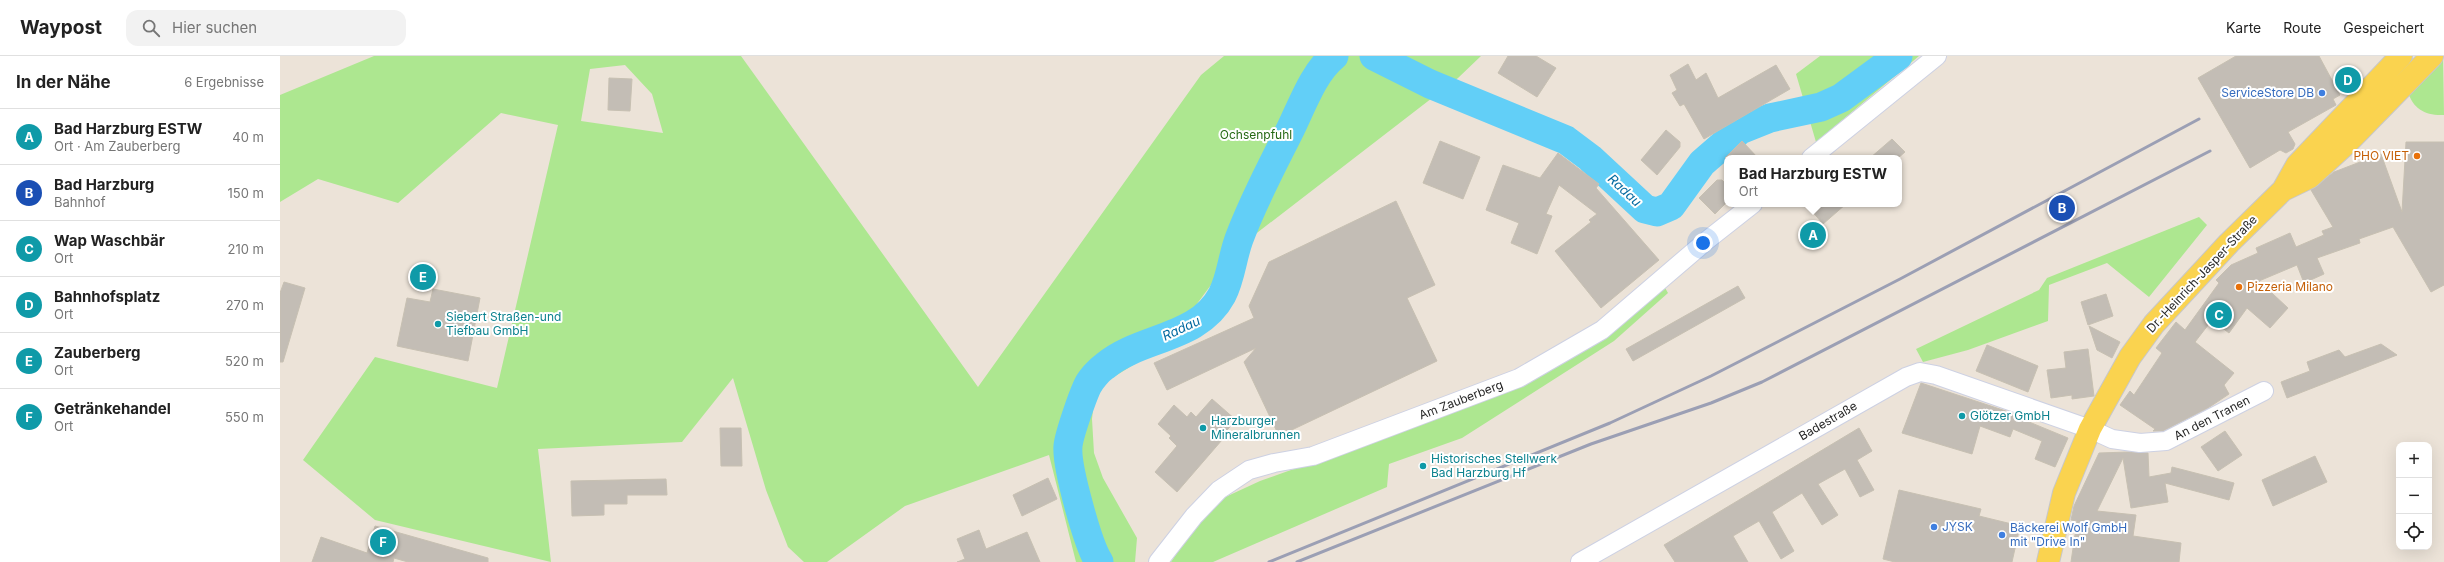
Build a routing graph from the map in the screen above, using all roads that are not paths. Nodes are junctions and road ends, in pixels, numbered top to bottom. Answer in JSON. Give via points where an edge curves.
{"nodes":[{"id":1,"x":1937,"y":56,"type":"edge"},
{"id":2,"x":2401,"y":56,"type":"edge"},
{"id":3,"x":2432,"y":56,"type":"edge"},
{"id":4,"x":2371,"y":87,"type":"junction"},
{"id":5,"x":2385,"y":105,"type":"junction"},
{"id":6,"x":1815,"y":155,"type":"edge"},
{"id":7,"x":2283,"y":190,"type":"junction"},
{"id":8,"x":1749,"y":207,"type":"edge"},
{"id":9,"x":2264,"y":391,"type":"dead end"},
{"id":10,"x":2090,"y":429,"type":"junction"},
{"id":11,"x":1158,"y":562,"type":"edge"},
{"id":12,"x":1580,"y":562,"type":"edge"},
{"id":13,"x":2048,"y":562,"type":"edge"}],
"edges":[{"from":1,"to":6,"type":"street"},
{"from":2,"to":4,"type":"main road","name":"Dr.-Heinrich-Jasper-Straße"},
{"from":3,"to":5,"type":"main road","name":"Dr.-Heinrich-Jasper-Straße"},
{"from":4,"to":5,"type":"street"},
{"from":4,"to":7,"type":"main road","name":"Dr.-Heinrich-Jasper-Straße","via":[[2297,165]]},
{"from":5,"to":7,"type":"main road","name":"Dr.-Heinrich-Jasper-Straße","via":[[2310,177]]},
{"from":7,"to":10,"type":"main road","name":"Dr.-Heinrich-Jasper-Straße","via":[[2229,243],[2154,324],[2130,357]]},
{"from":8,"to":11,"type":"street","name":"Am Zauberberg","via":[[1602,330],[1519,378],[1313,456],[1249,470],[1219,490],[1194,516]]},
{"from":9,"to":10,"type":"street","name":"An den Tranen","via":[[2166,441],[2140,443],[2112,439]]},
{"from":10,"to":12,"type":"street","name":"Badestraße","via":[[1936,375],[1920,372],[1906,377]]},
{"from":10,"to":13,"type":"main road","name":"Dr.-Heinrich-Jasper-Straße","via":[[2064,493]]}]}
